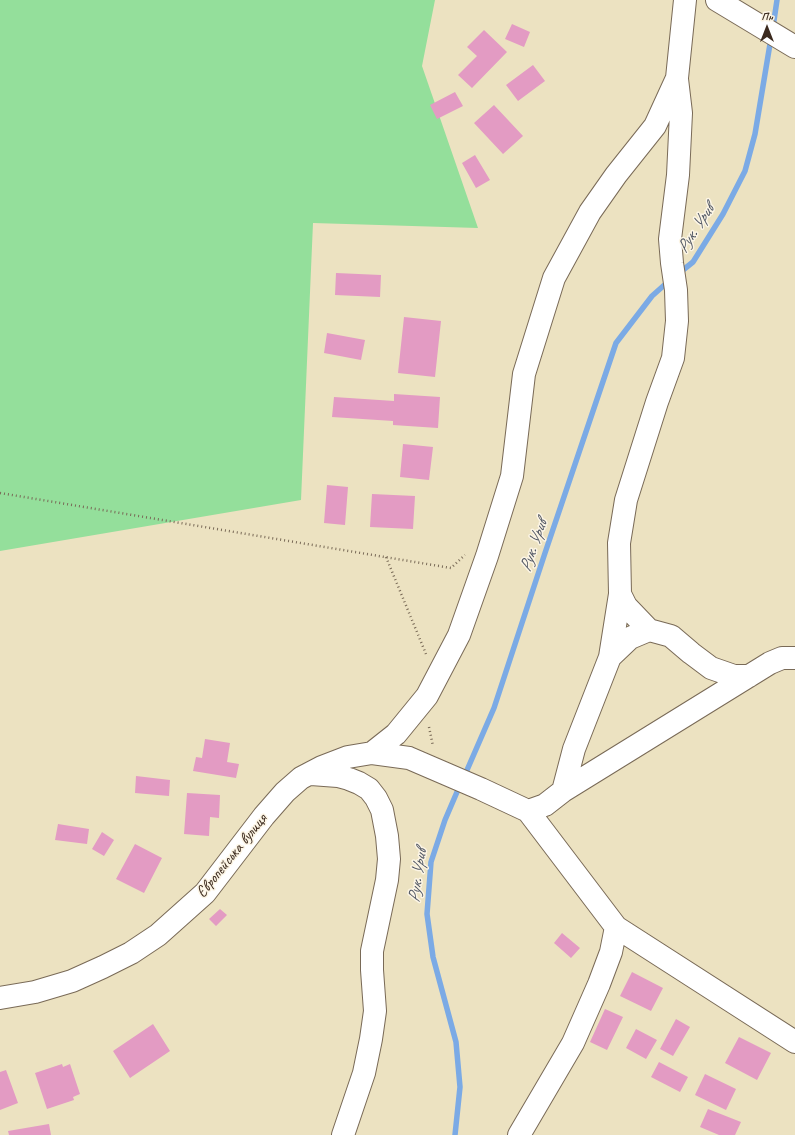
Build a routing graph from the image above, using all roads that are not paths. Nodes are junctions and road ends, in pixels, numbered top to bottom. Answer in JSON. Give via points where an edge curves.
{"nodes":[{"id":1,"x":685,"y":0,"type":"edge"},
{"id":2,"x":717,"y":0,"type":"edge"},
{"id":3,"x":792,"y":46,"type":"edge"},
{"id":4,"x":677,"y":78,"type":"junction"},
{"id":5,"x":620,"y":594,"type":"junction"},
{"id":6,"x":649,"y":630,"type":"junction"},
{"id":7,"x":610,"y":657,"type":"junction"},
{"id":8,"x":795,"y":658,"type":"edge"},
{"id":9,"x":749,"y":676,"type":"junction"},
{"id":10,"x":372,"y":753,"type":"junction"},
{"id":11,"x":308,"y":774,"type":"junction"},
{"id":12,"x":563,"y":791,"type":"junction"},
{"id":13,"x":528,"y":811,"type":"junction"},
{"id":14,"x":616,"y":927,"type":"junction"},
{"id":15,"x":0,"y":998,"type":"edge"},
{"id":16,"x":795,"y":1042,"type":"edge"},
{"id":17,"x":343,"y":1135,"type":"edge"},
{"id":18,"x":519,"y":1135,"type":"edge"}],
"edges":[{"from":1,"to":4,"type":"street"},
{"from":2,"to":3,"type":"street"},
{"from":4,"to":5,"type":"street","via":[[681,113],[678,175],[670,239],[677,321],[673,358],[626,500],[619,543]]},
{"from":4,"to":10,"type":"street","via":[[655,126],[590,212],[554,278],[524,374],[512,476],[459,635],[427,696],[396,734]]},
{"from":5,"to":6,"type":"street","via":[[626,606]]},
{"from":5,"to":7,"type":"street"},
{"from":6,"to":7,"type":"street","via":[[630,638]]},
{"from":6,"to":9,"type":"street","via":[[671,636],[711,668],[734,676]]},
{"from":7,"to":12,"type":"street","via":[[574,749]]},
{"from":8,"to":9,"type":"street","via":[[782,658]]},
{"from":9,"to":12,"type":"street"},
{"from":10,"to":11,"type":"street","name":"Європейська вулиця","via":[[348,757]]},
{"from":10,"to":13,"type":"street","via":[[409,758]]},
{"from":11,"to":15,"type":"street","name":"Європейська вулиця","via":[[285,792],[264,816],[205,893],[158,935],[131,953],[72,981],[35,992]]},
{"from":11,"to":17,"type":"street","via":[[338,776],[369,789],[382,810],[387,836],[387,880],[372,951],[375,1011],[371,1039],[364,1073]]},
{"from":12,"to":13,"type":"street","via":[[545,805]]},
{"from":13,"to":14,"type":"street"},
{"from":14,"to":16,"type":"street"},
{"from":14,"to":18,"type":"street","via":[[612,952],[573,1043]]}]}
